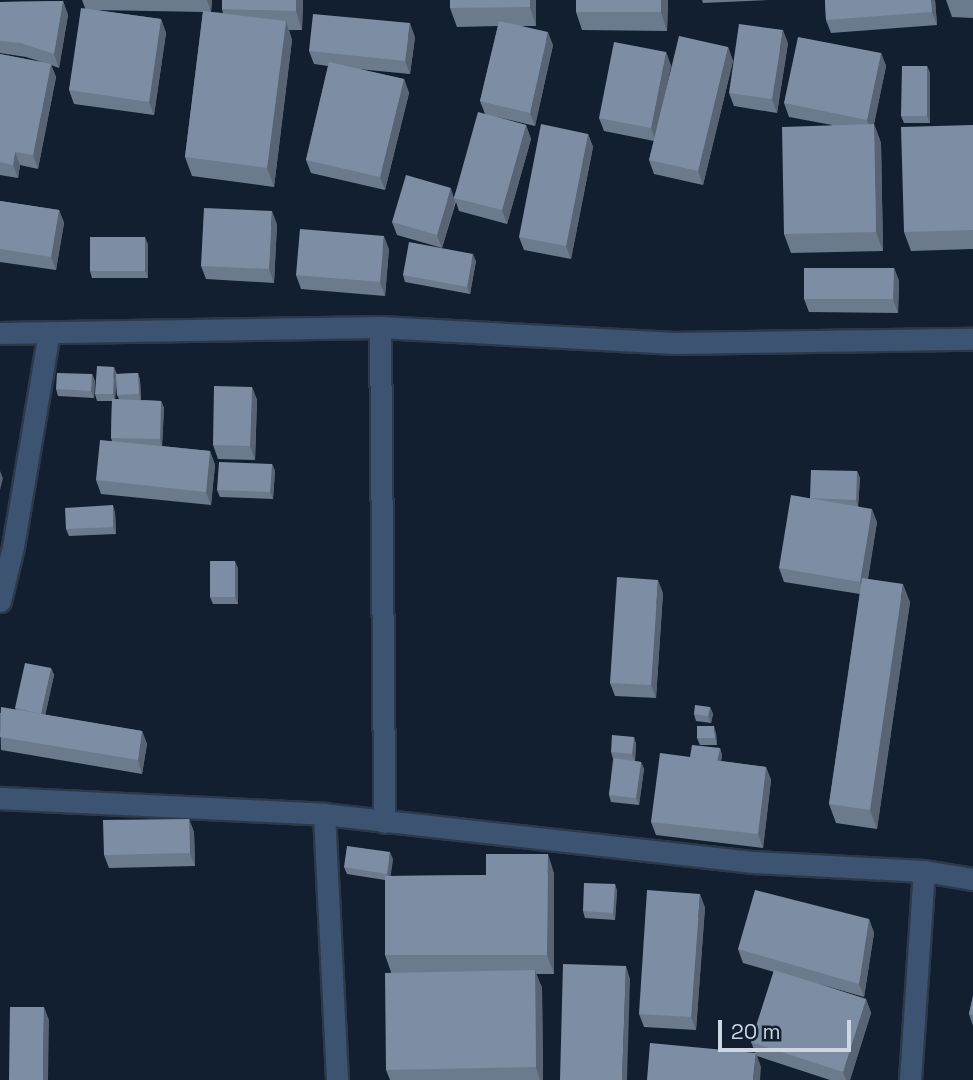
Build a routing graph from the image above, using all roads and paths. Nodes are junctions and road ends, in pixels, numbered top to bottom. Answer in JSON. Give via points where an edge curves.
{"nodes":[{"id":1,"x":380,"y":327,"type":"junction"},
{"id":2,"x":49,"y":332,"type":"junction"},
{"id":3,"x":0,"y":333,"type":"edge"},
{"id":4,"x":973,"y":339,"type":"edge"},
{"id":5,"x":0,"y":601,"type":"edge"},
{"id":6,"x":0,"y":797,"type":"edge"},
{"id":7,"x":324,"y":814,"type":"junction"},
{"id":8,"x":384,"y":822,"type":"junction"},
{"id":9,"x":924,"y":871,"type":"junction"},
{"id":10,"x":973,"y":879,"type":"edge"},
{"id":11,"x":337,"y":1080,"type":"edge"},
{"id":12,"x":910,"y":1080,"type":"edge"}],
"edges":[{"from":1,"to":2,"type":"street"},
{"from":1,"to":4,"type":"street","via":[[671,343]]},
{"from":1,"to":8,"type":"street"},
{"from":2,"to":3,"type":"street"},
{"from":2,"to":5,"type":"street"},
{"from":6,"to":7,"type":"street"},
{"from":7,"to":8,"type":"street"},
{"from":7,"to":11,"type":"street"},
{"from":8,"to":9,"type":"street","via":[[754,862]]},
{"from":9,"to":10,"type":"street"},
{"from":9,"to":12,"type":"street"}]}
